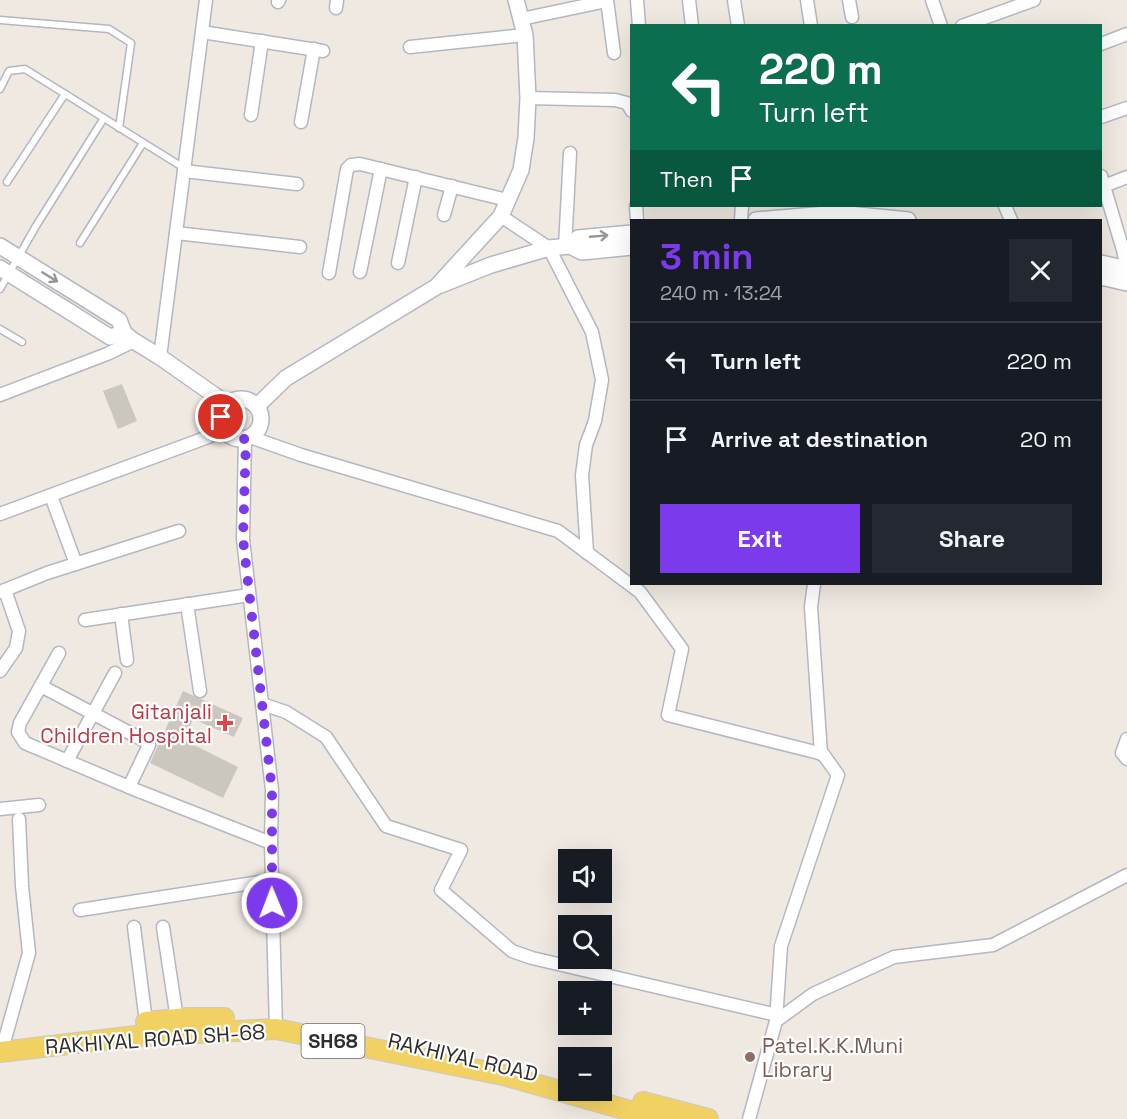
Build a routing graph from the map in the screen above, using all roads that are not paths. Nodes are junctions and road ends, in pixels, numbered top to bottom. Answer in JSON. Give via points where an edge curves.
{"nodes":[{"id":1,"x":206,"y":0,"type":"edge"},
{"id":2,"x":516,"y":0,"type":"edge"},
{"id":3,"x":607,"y":0,"type":"edge"},
{"id":4,"x":637,"y":0,"type":"edge"},
{"id":5,"x":689,"y":0,"type":"edge"},
{"id":6,"x":734,"y":0,"type":"edge"},
{"id":7,"x":807,"y":0,"type":"edge"},
{"id":8,"x":849,"y":0,"type":"edge"},
{"id":9,"x":932,"y":0,"type":"edge"},
{"id":10,"x":1034,"y":0,"type":"edge"},
{"id":11,"x":852,"y":17,"type":"dead end"},
{"id":12,"x":521,"y":19,"type":"junction"},
{"id":13,"x":0,"y":20,"type":"edge"},
{"id":14,"x":639,"y":24,"type":"edge"},
{"id":15,"x":692,"y":24,"type":"edge"},
{"id":16,"x":738,"y":24,"type":"edge"},
{"id":17,"x":812,"y":24,"type":"edge"},
{"id":18,"x":940,"y":24,"type":"edge"},
{"id":19,"x":968,"y":24,"type":"edge"},
{"id":20,"x":202,"y":32,"type":"junction"},
{"id":21,"x":1127,"y":34,"type":"edge"},
{"id":22,"x":525,"y":35,"type":"junction"},
{"id":23,"x":262,"y":41,"type":"junction"},
{"id":24,"x":1102,"y":44,"type":"edge"},
{"id":25,"x":410,"y":47,"type":"dead end"},
{"id":26,"x":614,"y":53,"type":"dead end"},
{"id":27,"x":0,"y":89,"type":"edge"},
{"id":28,"x":65,"y":94,"type":"junction"},
{"id":29,"x":528,"y":98,"type":"junction"},
{"id":30,"x":630,"y":108,"type":"edge"},
{"id":31,"x":1127,"y":108,"type":"edge"},
{"id":32,"x":250,"y":115,"type":"dead end"},
{"id":33,"x":1102,"y":117,"type":"edge"},
{"id":34,"x":104,"y":118,"type":"junction"},
{"id":35,"x":301,"y":122,"type":"dead end"},
{"id":36,"x":119,"y":128,"type":"junction"},
{"id":37,"x":143,"y":143,"type":"junction"},
{"id":38,"x":570,"y":153,"type":"dead end"},
{"id":39,"x":381,"y":169,"type":"junction"},
{"id":40,"x":184,"y":170,"type":"junction"},
{"id":41,"x":416,"y":177,"type":"junction"},
{"id":42,"x":1127,"y":177,"type":"edge"},
{"id":43,"x":1102,"y":181,"type":"edge"},
{"id":44,"x":7,"y":182,"type":"dead end"},
{"id":45,"x":297,"y":184,"type":"dead end"},
{"id":46,"x":452,"y":186,"type":"junction"},
{"id":47,"x":507,"y":200,"type":"junction"},
{"id":48,"x":784,"y":211,"type":"edge"},
{"id":49,"x":444,"y":215,"type":"dead end"},
{"id":50,"x":501,"y":216,"type":"junction"},
{"id":51,"x":759,"y":219,"type":"edge"},
{"id":52,"x":898,"y":219,"type":"edge"},
{"id":53,"x":176,"y":233,"type":"junction"},
{"id":54,"x":630,"y":233,"type":"edge"},
{"id":55,"x":80,"y":243,"type":"dead end"},
{"id":56,"x":0,"y":246,"type":"edge"},
{"id":57,"x":567,"y":246,"type":"junction"},
{"id":58,"x":300,"y":247,"type":"dead end"},
{"id":59,"x":630,"y":247,"type":"edge"},
{"id":60,"x":549,"y":248,"type":"junction"},
{"id":61,"x":1125,"y":249,"type":"edge"},
{"id":62,"x":17,"y":257,"type":"junction"},
{"id":63,"x":398,"y":263,"type":"dead end"},
{"id":64,"x":1102,"y":263,"type":"edge"},
{"id":65,"x":1127,"y":269,"type":"edge"},
{"id":66,"x":4,"y":271,"type":"edge"},
{"id":67,"x":360,"y":272,"type":"dead end"},
{"id":68,"x":329,"y":273,"type":"dead end"},
{"id":69,"x":1102,"y":277,"type":"edge"},
{"id":70,"x":1127,"y":283,"type":"edge"},
{"id":71,"x":436,"y":287,"type":"junction"},
{"id":72,"x":0,"y":289,"type":"edge"},
{"id":73,"x":0,"y":329,"type":"edge"},
{"id":74,"x":129,"y":337,"type":"junction"},
{"id":75,"x":22,"y":342,"type":"dead end"},
{"id":76,"x":160,"y":357,"type":"junction"},
{"id":77,"x":0,"y":395,"type":"edge"},
{"id":78,"x":227,"y":404,"type":"junction"},
{"id":79,"x":257,"y":406,"type":"junction"},
{"id":80,"x":224,"y":429,"type":"junction"},
{"id":81,"x":248,"y":438,"type":"junction"},
{"id":82,"x":51,"y":496,"type":"junction"},
{"id":83,"x":0,"y":514,"type":"edge"},
{"id":84,"x":179,"y":531,"type":"dead end"},
{"id":85,"x":587,"y":553,"type":"junction"},
{"id":86,"x":76,"y":564,"type":"junction"},
{"id":87,"x":630,"y":585,"type":"edge"},
{"id":88,"x":630,"y":585,"type":"edge"},
{"id":89,"x":814,"y":585,"type":"edge"},
{"id":90,"x":3,"y":591,"type":"edge"},
{"id":91,"x":249,"y":595,"type":"junction"},
{"id":92,"x":186,"y":604,"type":"junction"},
{"id":93,"x":121,"y":614,"type":"junction"},
{"id":94,"x":85,"y":620,"type":"dead end"},
{"id":95,"x":59,"y":653,"type":"dead end"},
{"id":96,"x":127,"y":660,"type":"dead end"},
{"id":97,"x":0,"y":671,"type":"edge"},
{"id":98,"x":115,"y":673,"type":"dead end"},
{"id":99,"x":41,"y":686,"type":"junction"},
{"id":100,"x":200,"y":691,"type":"dead end"},
{"id":101,"x":262,"y":704,"type":"junction"},
{"id":102,"x":94,"y":715,"type":"junction"},
{"id":103,"x":1127,"y":739,"type":"edge"},
{"id":104,"x":821,"y":754,"type":"junction"},
{"id":105,"x":1127,"y":759,"type":"edge"},
{"id":106,"x":67,"y":761,"type":"junction"},
{"id":107,"x":129,"y":787,"type":"junction"},
{"id":108,"x":39,"y":805,"type":"dead end"},
{"id":109,"x":0,"y":809,"type":"edge"},
{"id":110,"x":19,"y":819,"type":"dead end"},
{"id":111,"x":271,"y":843,"type":"junction"},
{"id":112,"x":1127,"y":875,"type":"edge"},
{"id":113,"x":272,"y":880,"type":"junction"},
{"id":114,"x":80,"y":910,"type":"dead end"},
{"id":115,"x":134,"y":927,"type":"dead end"},
{"id":116,"x":163,"y":927,"type":"dead end"},
{"id":117,"x":777,"y":1018,"type":"junction"},
{"id":118,"x":177,"y":1019,"type":"junction"},
{"id":119,"x":146,"y":1022,"type":"junction"},
{"id":120,"x":275,"y":1024,"type":"junction"},
{"id":121,"x":2,"y":1044,"type":"edge"},
{"id":122,"x":558,"y":1080,"type":"edge"},
{"id":123,"x":612,"y":1093,"type":"edge"},
{"id":124,"x":659,"y":1119,"type":"edge"},
{"id":125,"x":708,"y":1119,"type":"edge"},
{"id":126,"x":749,"y":1119,"type":"edge"}],
"edges":[{"from":1,"to":20,"type":"street"},
{"from":2,"to":12,"type":"street"},
{"from":3,"to":12,"type":"street"},
{"from":3,"to":26,"type":"street"},
{"from":4,"to":14,"type":"street"},
{"from":5,"to":15,"type":"street"},
{"from":6,"to":16,"type":"street"},
{"from":7,"to":17,"type":"street"},
{"from":8,"to":11,"type":"street"},
{"from":9,"to":18,"type":"street"},
{"from":10,"to":19,"type":"street"},
{"from":12,"to":22,"type":"street"},
{"from":13,"to":36,"type":"lane","via":[[109,29],[131,43]]},
{"from":20,"to":23,"type":"street"},
{"from":20,"to":40,"type":"street"},
{"from":21,"to":24,"type":"street"},
{"from":22,"to":25,"type":"street"},
{"from":22,"to":29,"type":"street"},
{"from":23,"to":32,"type":"street"},
{"from":23,"to":35,"type":"street","via":[[318,50]]},
{"from":27,"to":28,"type":"lane","via":[[9,71],[25,69]]},
{"from":28,"to":34,"type":"lane"},
{"from":28,"to":44,"type":"lane"},
{"from":29,"to":30,"type":"street","via":[[615,100]]},
{"from":29,"to":47,"type":"street","via":[[521,170]]},
{"from":31,"to":33,"type":"street"},
{"from":34,"to":36,"type":"lane"},
{"from":34,"to":62,"type":"lane"},
{"from":36,"to":37,"type":"lane"},
{"from":37,"to":40,"type":"lane"},
{"from":37,"to":55,"type":"lane"},
{"from":38,"to":57,"type":"street"},
{"from":39,"to":41,"type":"street"},
{"from":39,"to":67,"type":"street"},
{"from":39,"to":68,"type":"street","via":[[360,164],[347,169]]},
{"from":40,"to":45,"type":"street"},
{"from":40,"to":53,"type":"street"},
{"from":41,"to":46,"type":"street"},
{"from":41,"to":63,"type":"street"},
{"from":42,"to":43,"type":"street"},
{"from":43,"to":61,"type":"street"},
{"from":46,"to":47,"type":"street"},
{"from":46,"to":49,"type":"street"},
{"from":47,"to":50,"type":"street"},
{"from":48,"to":51,"type":"street"},
{"from":48,"to":52,"type":"street"},
{"from":50,"to":60,"type":"street"},
{"from":50,"to":71,"type":"street"},
{"from":53,"to":58,"type":"street"},
{"from":53,"to":76,"type":"street"},
{"from":57,"to":54,"type":"street","one_way":true,"via":[[578,238]]},
{"from":56,"to":62,"type":"street"},
{"from":57,"to":59,"type":"street","via":[[582,252]]},
{"from":57,"to":60,"type":"street"},
{"from":60,"to":71,"type":"street"},
{"from":60,"to":85,"type":"street","via":[[592,333],[602,380],[582,475]]},
{"from":61,"to":65,"type":"street"},
{"from":62,"to":66,"type":"lane"},
{"from":62,"to":74,"type":"street","one_way":true,"via":[[119,320]]},
{"from":64,"to":65,"type":"street"},
{"from":66,"to":72,"type":"lane"},
{"from":66,"to":74,"type":"street","via":[[111,337]]},
{"from":69,"to":70,"type":"street"},
{"from":71,"to":79,"type":"street","via":[[286,378]]},
{"from":73,"to":75,"type":"lane"},
{"from":74,"to":76,"type":"street"},
{"from":74,"to":77,"type":"street","via":[[107,354]]},
{"from":76,"to":78,"type":"street"},
{"from":78,"to":79,"type":"street","via":[[245,399]]},
{"from":78,"to":80,"type":"street","via":[[221,417]]},
{"from":79,"to":81,"type":"street","via":[[261,423]]},
{"from":80,"to":81,"type":"street","via":[[236,439]]},
{"from":80,"to":82,"type":"street"},
{"from":81,"to":85,"type":"street","via":[[558,531]]},
{"from":81,"to":91,"type":"street","via":[[243,539]]},
{"from":82,"to":83,"type":"street"},
{"from":82,"to":86,"type":"street"},
{"from":84,"to":86,"type":"street"},
{"from":85,"to":87,"type":"street"},
{"from":86,"to":90,"type":"street"},
{"from":88,"to":104,"type":"street","via":[[640,592],[682,649],[668,715]]},
{"from":89,"to":104,"type":"street"},
{"from":90,"to":97,"type":"street","via":[[19,631],[16,648]]},
{"from":91,"to":92,"type":"street"},
{"from":91,"to":101,"type":"street"},
{"from":92,"to":93,"type":"street"},
{"from":92,"to":100,"type":"street"},
{"from":93,"to":94,"type":"street"},
{"from":93,"to":96,"type":"street"},
{"from":95,"to":99,"type":"street"},
{"from":98,"to":102,"type":"street"},
{"from":99,"to":102,"type":"street"},
{"from":99,"to":106,"type":"street","via":[[18,732],[25,742]]},
{"from":101,"to":111,"type":"street","via":[[272,790]]},
{"from":101,"to":117,"type":"street","via":[[286,712],[326,737],[387,826],[461,850],[441,890],[512,951]]},
{"from":102,"to":106,"type":"street"},
{"from":102,"to":107,"type":"street","via":[[137,735],[149,745]]},
{"from":103,"to":105,"type":"street","via":[[1122,753]]},
{"from":104,"to":117,"type":"street","via":[[838,775],[781,946]]},
{"from":106,"to":107,"type":"street"},
{"from":107,"to":111,"type":"street"},
{"from":108,"to":109,"type":"street"},
{"from":110,"to":121,"type":"street","via":[[29,953]]},
{"from":111,"to":113,"type":"street"},
{"from":112,"to":117,"type":"street","via":[[993,945],[894,957],[813,994]]},
{"from":113,"to":114,"type":"street"},
{"from":113,"to":120,"type":"street"},
{"from":115,"to":119,"type":"street"},
{"from":116,"to":118,"type":"street"},
{"from":117,"to":126,"type":"street"},
{"from":118,"to":119,"type":"main road","name":"RAKHIYAL ROAD","number":"SH68"},
{"from":118,"to":120,"type":"main road","name":"RAKHIYAL ROAD","number":"SH68"},
{"from":119,"to":121,"type":"main road","name":"RAKHIYAL ROAD","number":"SH68"},
{"from":120,"to":121,"type":"main road","name":"RAKHIYAL ROAD SH-68","number":"SH68"},
{"from":120,"to":122,"type":"main road","name":"RAKHIYAL ROAD","number":"SH68","via":[[338,1028]]},
{"from":120,"to":124,"type":"main road","name":"RAKHIYAL ROAD SH-68","number":"SH68","via":[[503,1075]]},
{"from":123,"to":125,"type":"main road"}]}
